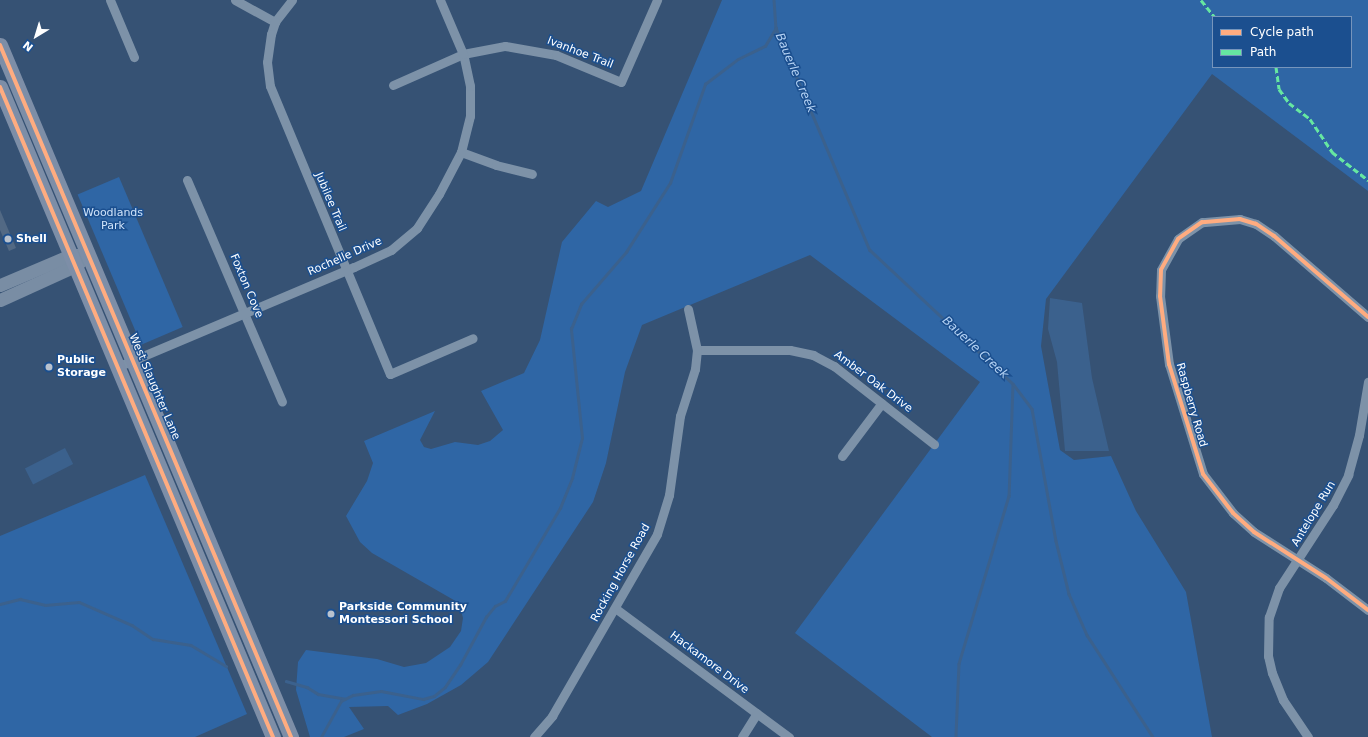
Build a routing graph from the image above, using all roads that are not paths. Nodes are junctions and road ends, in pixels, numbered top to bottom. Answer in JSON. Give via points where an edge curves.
{"nodes":[{"id":1,"x":110,"y":0,"type":"edge"},
{"id":2,"x":235,"y":0,"type":"edge"},
{"id":3,"x":292,"y":0,"type":"edge"},
{"id":4,"x":440,"y":0,"type":"edge"},
{"id":5,"x":657,"y":0,"type":"edge"},
{"id":6,"x":275,"y":22,"type":"junction"},
{"id":7,"x":0,"y":45,"type":"edge"},
{"id":8,"x":464,"y":54,"type":"junction"},
{"id":9,"x":134,"y":57,"type":"dead end"},
{"id":10,"x":392,"y":85,"type":"dead end"},
{"id":11,"x":0,"y":87,"type":"edge"},
{"id":12,"x":461,"y":152,"type":"junction"},
{"id":13,"x":532,"y":174,"type":"dead end"},
{"id":14,"x":187,"y":180,"type":"dead end"},
{"id":15,"x":88,"y":254,"type":"junction"},
{"id":16,"x":73,"y":261,"type":"junction"},
{"id":17,"x":346,"y":271,"type":"junction"},
{"id":18,"x":0,"y":285,"type":"edge"},
{"id":19,"x":0,"y":300,"type":"edge"},
{"id":20,"x":688,"y":309,"type":"dead end"},
{"id":21,"x":244,"y":313,"type":"junction"},
{"id":22,"x":1368,"y":317,"type":"edge"},
{"id":23,"x":473,"y":338,"type":"dead end"},
{"id":24,"x":697,"y":350,"type":"junction"},
{"id":25,"x":133,"y":361,"type":"junction"},
{"id":26,"x":117,"y":367,"type":"junction"},
{"id":27,"x":1368,"y":382,"type":"edge"},
{"id":28,"x":282,"y":402,"type":"dead end"},
{"id":29,"x":882,"y":403,"type":"junction"},
{"id":30,"x":934,"y":444,"type":"dead end"},
{"id":31,"x":842,"y":456,"type":"dead end"},
{"id":32,"x":1298,"y":559,"type":"junction"},
{"id":33,"x":236,"y":606,"type":"junction"},
{"id":34,"x":615,"y":608,"type":"junction"},
{"id":35,"x":1368,"y":610,"type":"edge"},
{"id":36,"x":221,"y":613,"type":"junction"},
{"id":37,"x":757,"y":713,"type":"junction"},
{"id":38,"x":273,"y":737,"type":"edge"},
{"id":39,"x":291,"y":737,"type":"edge"},
{"id":40,"x":534,"y":737,"type":"edge"},
{"id":41,"x":742,"y":737,"type":"edge"},
{"id":42,"x":789,"y":737,"type":"edge"},
{"id":43,"x":1308,"y":737,"type":"edge"}],
"edges":[{"from":1,"to":9,"type":"street"},
{"from":2,"to":6,"type":"street"},
{"from":3,"to":6,"type":"street","name":"Jubilee Trail"},
{"from":4,"to":8,"type":"street","name":"Rochelle Drive"},
{"from":5,"to":8,"type":"street","name":"Ivanhoe Trail","via":[[621,82],[535,49],[505,46]]},
{"from":6,"to":17,"type":"street","name":"Jubilee Trail","via":[[268,55],[270,86]]},
{"from":7,"to":15,"type":"main road","name":"West Slaughter Lane"},
{"from":8,"to":10,"type":"street","name":"Ivanhoe Trail"},
{"from":8,"to":12,"type":"street","name":"Rochelle Drive","via":[[470,100]]},
{"from":11,"to":16,"type":"main road"},
{"from":12,"to":13,"type":"street","via":[[496,165]]},
{"from":12,"to":17,"type":"street","name":"Rochelle Drive","via":[[440,194],[417,228],[391,250]]},
{"from":14,"to":21,"type":"street","name":"Foxton Cove"},
{"from":15,"to":16,"type":"main road"},
{"from":15,"to":25,"type":"main road","name":"West Slaughter Lane"},
{"from":16,"to":18,"type":"main road"},
{"from":16,"to":19,"type":"main road"},
{"from":16,"to":26,"type":"main road"},
{"from":17,"to":21,"type":"street","name":"Rochelle Drive"},
{"from":17,"to":23,"type":"street","name":"Jubilee Trail","via":[[390,374]]},
{"from":20,"to":24,"type":"street","name":"Rocking Horse Road"},
{"from":21,"to":25,"type":"street","name":"Rochelle Drive"},
{"from":21,"to":28,"type":"street","name":"Foxton Cove"},
{"from":22,"to":32,"type":"street","name":"Raspberry Road","via":[[1274,236],[1256,224],[1240,219],[1202,222],[1178,239],[1161,270],[1160,296],[1169,364],[1203,474],[1233,513],[1254,532]]},
{"from":24,"to":29,"type":"street","name":"Amber Oak Drive","via":[[790,350],[804,353],[834,366]]},
{"from":24,"to":34,"type":"street","name":"Rocking Horse Road","via":[[691,388],[676,436],[664,514],[657,534]]},
{"from":25,"to":26,"type":"street","name":"Rochelle Drive"},
{"from":25,"to":33,"type":"main road","name":"West Slaughter Lane"},
{"from":26,"to":36,"type":"main road"},
{"from":27,"to":32,"type":"street","name":"Antelope Run","via":[[1359,434],[1348,475],[1333,505]]},
{"from":29,"to":30,"type":"street","name":"Amber Oak Drive"},
{"from":29,"to":31,"type":"street"},
{"from":32,"to":35,"type":"street","name":"Raspberry Road"},
{"from":32,"to":43,"type":"street","name":"Antelope Run","via":[[1274,602],[1269,617],[1268,656],[1284,700]]},
{"from":33,"to":36,"type":"main road"},
{"from":33,"to":39,"type":"main road","name":"West Slaughter Lane"},
{"from":34,"to":37,"type":"street","name":"Hackamore Drive"},
{"from":34,"to":40,"type":"street","name":"Rocking Horse Road","via":[[552,716]]},
{"from":36,"to":38,"type":"main road"},
{"from":37,"to":41,"type":"street"},
{"from":37,"to":42,"type":"street","name":"Hackamore Drive"}]}
